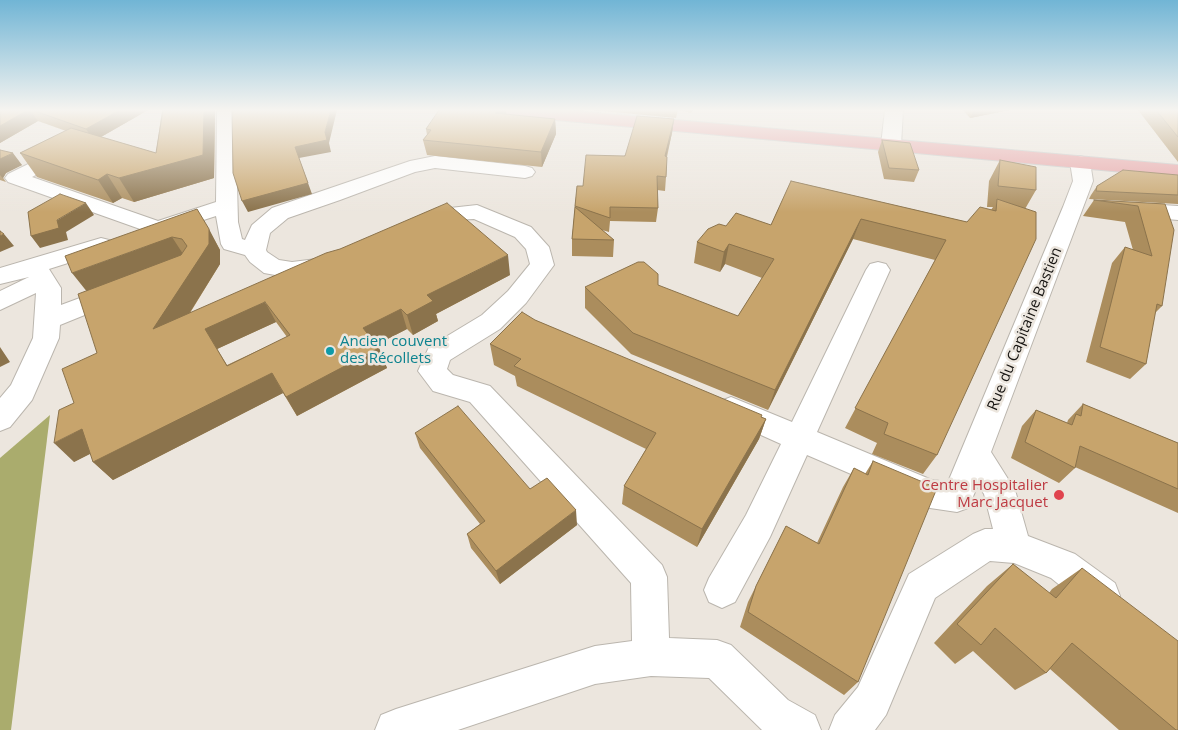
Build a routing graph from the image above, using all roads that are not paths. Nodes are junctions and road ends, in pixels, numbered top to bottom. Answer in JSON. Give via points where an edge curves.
{"nodes":[{"id":1,"x":81,"y":144,"type":"edge"},
{"id":2,"x":226,"y":144,"type":"edge"},
{"id":3,"x":881,"y":144,"type":"edge"},
{"id":4,"x":891,"y":145,"type":"joint"},
{"id":5,"x":1080,"y":162,"type":"junction"},
{"id":6,"x":1178,"y":171,"type":"edge"},
{"id":7,"x":525,"y":172,"type":"dead end"},
{"id":8,"x":226,"y":206,"type":"junction"},
{"id":9,"x":1093,"y":208,"type":"junction"},
{"id":10,"x":1178,"y":213,"type":"edge"},
{"id":11,"x":157,"y":228,"type":"junction"},
{"id":12,"x":403,"y":234,"type":"edge"},
{"id":13,"x":254,"y":250,"type":"junction"},
{"id":14,"x":348,"y":258,"type":"edge"},
{"id":15,"x":878,"y":270,"type":"dead end"},
{"id":16,"x":39,"y":273,"type":"junction"},
{"id":17,"x":0,"y":276,"type":"edge"},
{"id":18,"x":139,"y":284,"type":"edge"},
{"id":19,"x":0,"y":302,"type":"edge"},
{"id":20,"x":47,"y":320,"type":"junction"},
{"id":21,"x":709,"y":400,"type":"edge"},
{"id":22,"x":0,"y":419,"type":"edge"},
{"id":23,"x":799,"y":437,"type":"junction"},
{"id":24,"x":975,"y":454,"type":"junction"},
{"id":25,"x":1014,"y":547,"type":"junction"},
{"id":26,"x":722,"y":590,"type":"dead end"},
{"id":27,"x":1124,"y":614,"type":"edge"},
{"id":28,"x":651,"y":657,"type":"junction"},
{"id":29,"x":396,"y":730,"type":"edge"},
{"id":30,"x":800,"y":730,"type":"edge"},
{"id":31,"x":850,"y":730,"type":"edge"}],
"edges":[{"from":1,"to":11,"type":"street","via":[[15,178]]},
{"from":2,"to":8,"type":"street"},
{"from":3,"to":4,"type":"main road"},
{"from":4,"to":5,"type":"main road"},
{"from":5,"to":6,"type":"main road"},
{"from":5,"to":9,"type":"street","name":"Rue du Capitaine Bastien"},
{"from":7,"to":13,"type":"street","via":[[435,162],[410,167],[280,213],[260,230]]},
{"from":8,"to":11,"type":"street"},
{"from":8,"to":13,"type":"street","via":[[232,244]]},
{"from":9,"to":10,"type":"street"},
{"from":9,"to":24,"type":"street","name":"Rue du Capitaine Bastien"},
{"from":11,"to":16,"type":"street"},
{"from":12,"to":28,"type":"street","via":[[449,214],[477,212],[523,232],[537,246],[542,265],[517,297],[491,322],[440,354],[432,371],[444,382],[480,394],[648,577]]},
{"from":13,"to":14,"type":"street","via":[[272,267],[292,270],[312,269]]},
{"from":15,"to":23,"type":"street"},
{"from":16,"to":17,"type":"street"},
{"from":16,"to":19,"type":"street"},
{"from":16,"to":20,"type":"street","via":[[49,288]]},
{"from":18,"to":20,"type":"street"},
{"from":20,"to":22,"type":"street","via":[[46,338],[22,392]]},
{"from":21,"to":23,"type":"street"},
{"from":23,"to":24,"type":"street","name":"Rue du Capitaine Bastien","via":[[930,494],[956,498]]},
{"from":23,"to":26,"type":"street","via":[[758,526]]},
{"from":24,"to":25,"type":"street","via":[[999,490]]},
{"from":25,"to":27,"type":"street","via":[[1063,566]]},
{"from":25,"to":31,"type":"street","via":[[985,545],[922,586],[872,701]]},
{"from":28,"to":29,"type":"street","via":[[595,665]]},
{"from":28,"to":30,"type":"street","via":[[717,659],[774,714]]}]}
